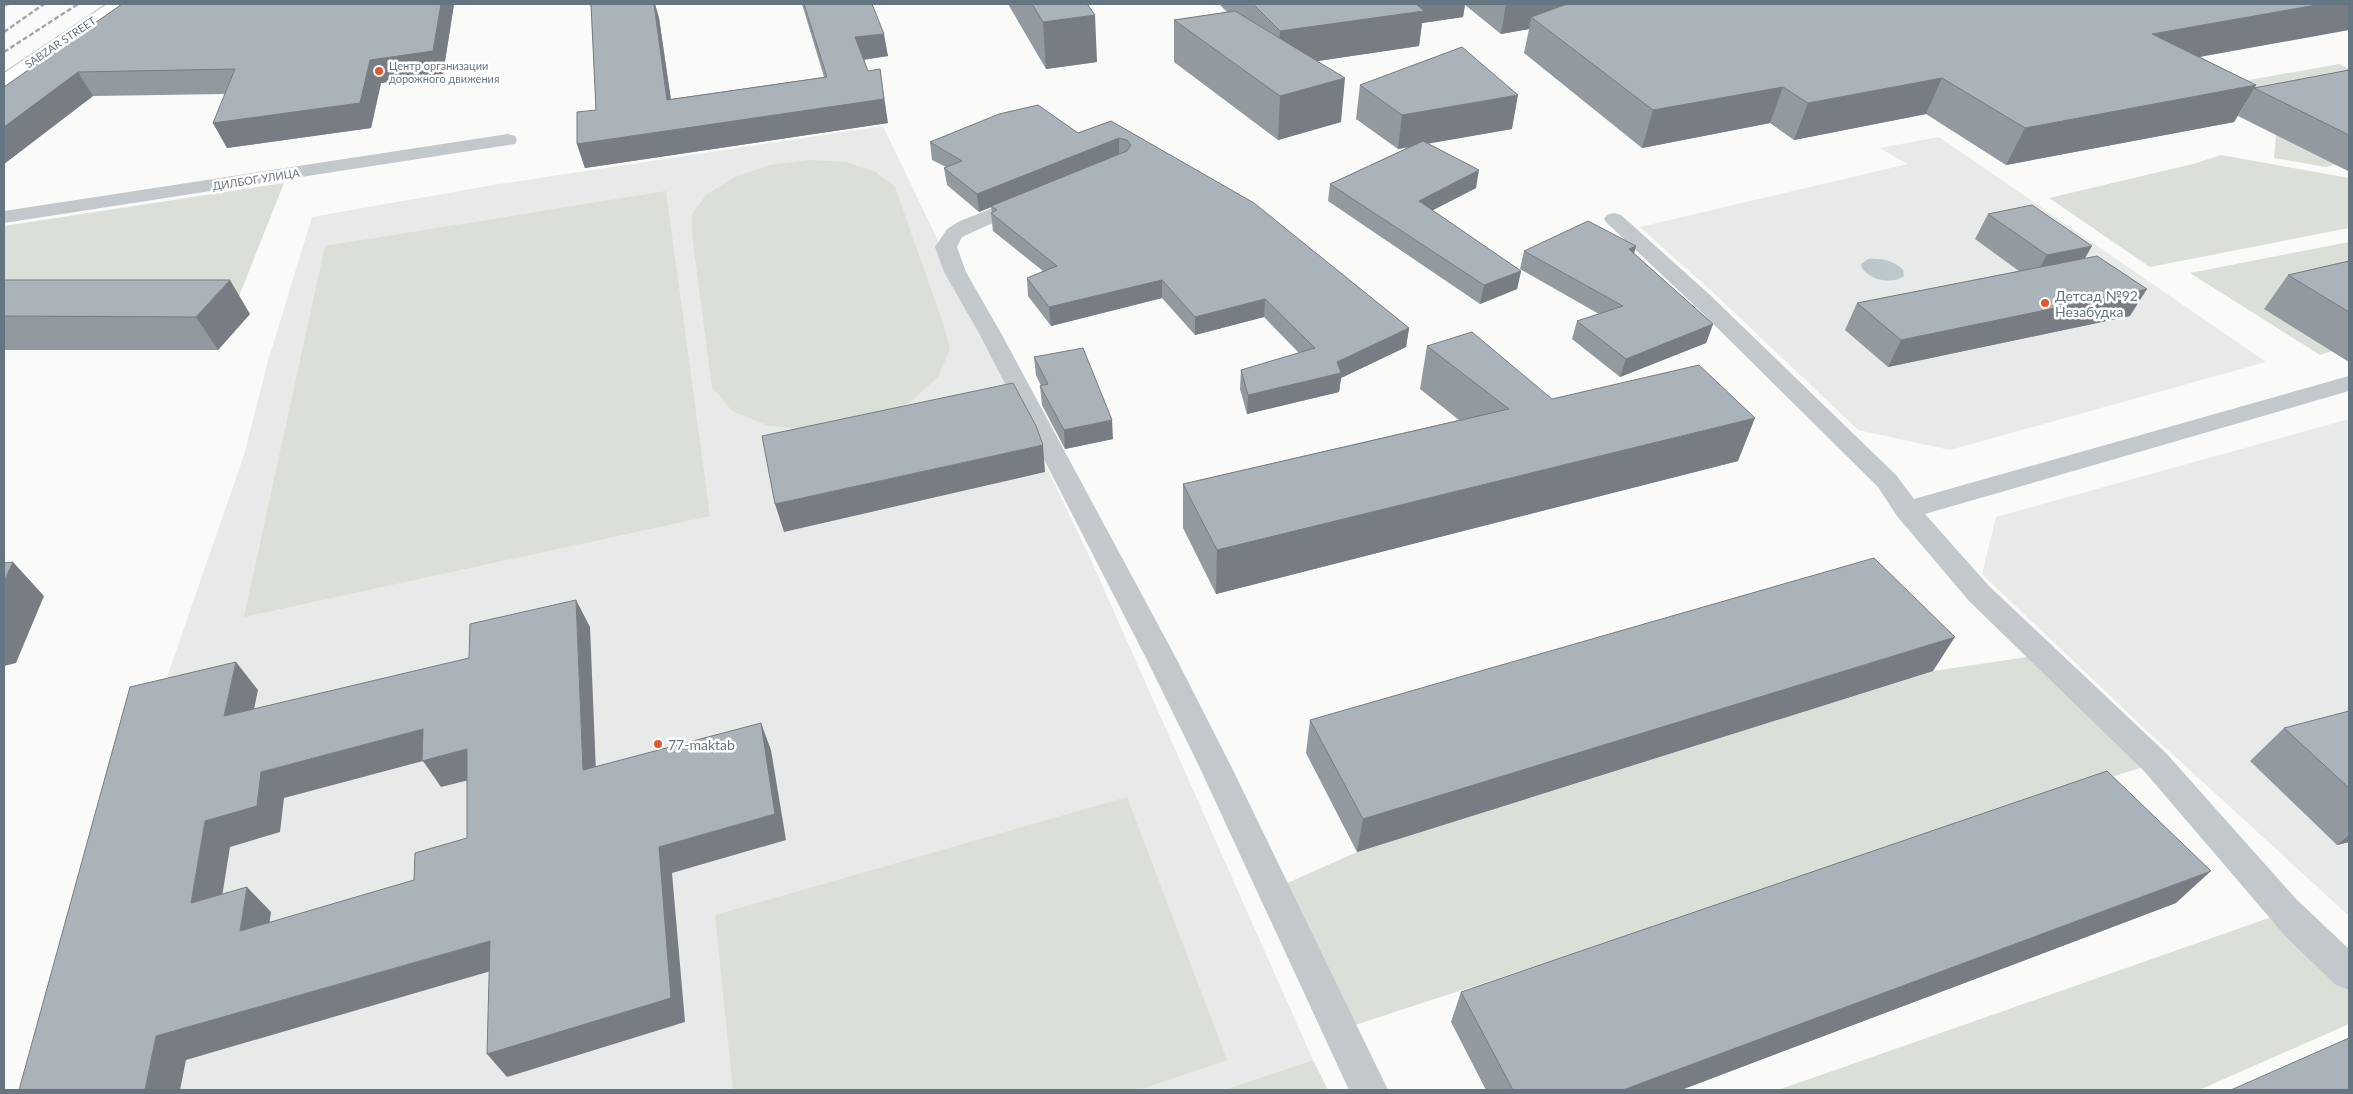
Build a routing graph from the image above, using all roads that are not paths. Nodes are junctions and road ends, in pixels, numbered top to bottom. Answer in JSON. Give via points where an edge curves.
{"nodes":[{"id":1,"x":117,"y":4,"type":"edge"},
{"id":2,"x":4,"y":81,"type":"edge"},
{"id":3,"x":508,"y":140,"type":"dead end"},
{"id":4,"x":1047,"y":193,"type":"edge"},
{"id":5,"x":4,"y":217,"type":"edge"},
{"id":6,"x":1614,"y":219,"type":"dead end"},
{"id":7,"x":2349,"y":383,"type":"edge"},
{"id":8,"x":1906,"y":510,"type":"junction"},
{"id":9,"x":2349,"y":973,"type":"edge"},
{"id":10,"x":1369,"y":1090,"type":"edge"}],
"edges":[{"from":1,"to":2,"type":"street","name":"SABZAR STREET"},
{"from":3,"to":5,"type":"street","name":"ДИЛБОГ УЛИЦА"},
{"from":4,"to":10,"type":"street","via":[[954,232],[946,246],[954,272],[991,335],[1166,666]]},
{"from":6,"to":8,"type":"street","via":[[1887,481]]},
{"from":7,"to":8,"type":"street"},
{"from":8,"to":9,"type":"street","via":[[1947,561],[2155,763],[2286,912]]}]}
